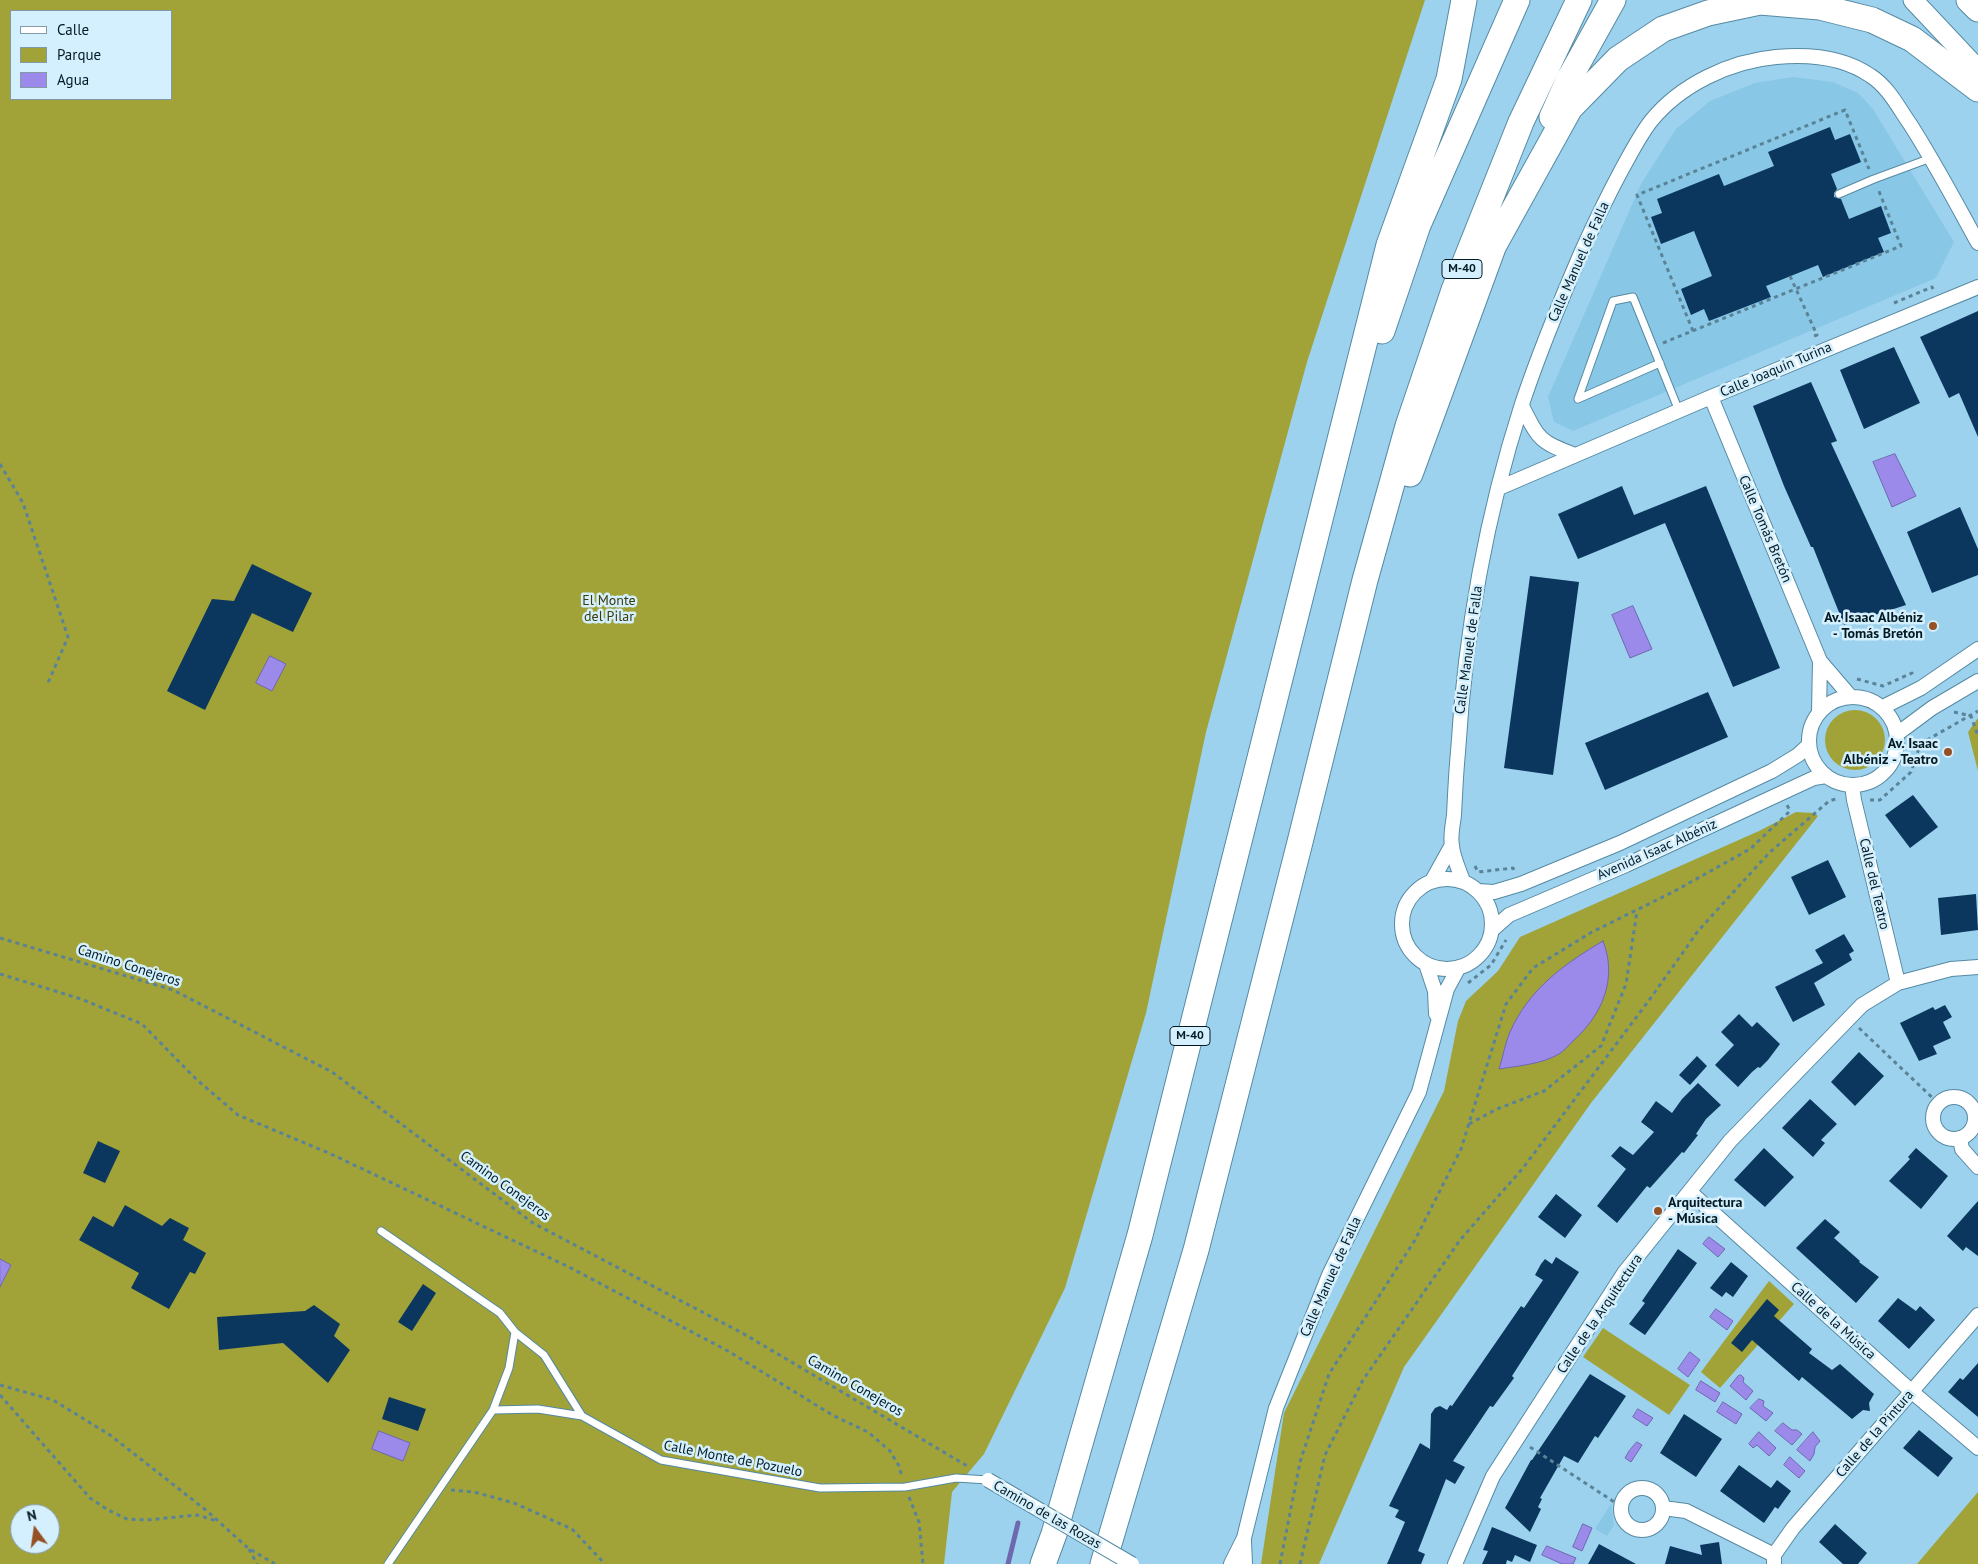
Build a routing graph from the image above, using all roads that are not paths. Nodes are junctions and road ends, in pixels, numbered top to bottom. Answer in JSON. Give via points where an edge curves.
{"nodes":[{"id":1,"x":1464,"y":0,"type":"edge"},
{"id":2,"x":1481,"y":0,"type":"edge"},
{"id":3,"x":1517,"y":0,"type":"edge"},
{"id":4,"x":1579,"y":0,"type":"edge"},
{"id":5,"x":1613,"y":0,"type":"edge"},
{"id":6,"x":1913,"y":0,"type":"edge"},
{"id":7,"x":1969,"y":0,"type":"edge"},
{"id":8,"x":1978,"y":9,"type":"edge"},
{"id":9,"x":1978,"y":69,"type":"edge"},
{"id":10,"x":1449,"y":79,"type":"junction"},
{"id":11,"x":1978,"y":89,"type":"edge"},
{"id":12,"x":1932,"y":158,"type":"junction"},
{"id":13,"x":1839,"y":194,"type":"dead end"},
{"id":14,"x":1978,"y":243,"type":"edge"},
{"id":15,"x":1488,"y":256,"type":"junction"},
{"id":16,"x":1978,"y":288,"type":"edge"},
{"id":17,"x":1660,"y":363,"type":"junction"},
{"id":18,"x":1711,"y":397,"type":"junction"},
{"id":19,"x":1522,"y":406,"type":"junction"},
{"id":20,"x":1679,"y":411,"type":"junction"},
{"id":21,"x":1576,"y":455,"type":"junction"},
{"id":22,"x":1498,"y":488,"type":"junction"},
{"id":23,"x":1323,"y":504,"type":"junction"},
{"id":24,"x":1374,"y":548,"type":"junction"},
{"id":25,"x":1978,"y":649,"type":"edge"},
{"id":26,"x":1820,"y":661,"type":"junction"},
{"id":27,"x":1978,"y":681,"type":"edge"},
{"id":28,"x":1850,"y":696,"type":"junction"},
{"id":29,"x":1883,"y":707,"type":"junction"},
{"id":30,"x":1819,"y":712,"type":"junction"},
{"id":31,"x":1897,"y":734,"type":"junction"},
{"id":32,"x":1809,"y":745,"type":"junction"},
{"id":33,"x":1826,"y":776,"type":"junction"},
{"id":34,"x":1852,"y":785,"type":"junction"},
{"id":35,"x":1452,"y":845,"type":"junction"},
{"id":36,"x":1432,"y":881,"type":"junction"},
{"id":37,"x":1463,"y":881,"type":"junction"},
{"id":38,"x":1478,"y":891,"type":"junction"},
{"id":39,"x":1492,"y":930,"type":"junction"},
{"id":40,"x":1426,"y":964,"type":"junction"},
{"id":41,"x":1978,"y":967,"type":"edge"},
{"id":42,"x":1459,"y":968,"type":"junction"},
{"id":43,"x":1898,"y":983,"type":"junction"},
{"id":44,"x":1436,"y":1024,"type":"junction"},
{"id":45,"x":1960,"y":1138,"type":"junction"},
{"id":46,"x":1978,"y":1166,"type":"edge"},
{"id":47,"x":1690,"y":1192,"type":"junction"},
{"id":48,"x":381,"y":1231,"type":"dead end"},
{"id":49,"x":1978,"y":1316,"type":"edge"},
{"id":50,"x":515,"y":1332,"type":"junction"},
{"id":51,"x":1912,"y":1391,"type":"junction"},
{"id":52,"x":494,"y":1410,"type":"junction"},
{"id":53,"x":582,"y":1416,"type":"junction"},
{"id":54,"x":1978,"y":1448,"type":"edge"},
{"id":55,"x":988,"y":1480,"type":"joint"},
{"id":56,"x":1663,"y":1508,"type":"junction"},
{"id":57,"x":1244,"y":1538,"type":"junction"},
{"id":58,"x":1774,"y":1559,"type":"edge"},
{"id":59,"x":388,"y":1564,"type":"edge"},
{"id":60,"x":1043,"y":1564,"type":"edge"},
{"id":61,"x":1103,"y":1564,"type":"edge"},
{"id":62,"x":1132,"y":1564,"type":"edge"},
{"id":63,"x":1231,"y":1564,"type":"edge"},
{"id":64,"x":1245,"y":1564,"type":"edge"},
{"id":65,"x":1454,"y":1564,"type":"edge"}],
"edges":[{"from":1,"to":10,"type":"highway"},
{"from":2,"to":10,"type":"highway"},
{"from":3,"to":23,"type":"highway","number":"M-40","via":[[1418,225]]},
{"from":4,"to":24,"type":"highway","number":"M-40","via":[[1521,122],[1454,290],[1408,426]]},
{"from":5,"to":15,"type":"highway","via":[[1569,79]]},
{"from":6,"to":9,"type":"main road"},
{"from":7,"to":8,"type":"highway"},
{"from":10,"to":23,"type":"highway","via":[[1389,245]]},
{"from":11,"to":15,"type":"highway","via":[[1912,39],[1872,20],[1820,7],[1760,2],[1708,12],[1663,29],[1618,59],[1570,108]]},
{"from":12,"to":13,"type":"lane"},
{"from":12,"to":14,"type":"street","name":"Calle Manuel de Falla"},
{"from":12,"to":19,"type":"street","name":"Calle Manuel de Falla","via":[[1888,90],[1871,75],[1852,65],[1812,56],[1766,58],[1718,72],[1694,84],[1651,120],[1632,150],[1599,212],[1564,291]]},
{"from":15,"to":24,"type":"highway","via":[[1414,466]]},
{"from":16,"to":18,"type":"street","name":"Calle Joaquín Turina"},
{"from":17,"to":17,"type":"lane","via":[[1633,297],[1613,301],[1578,399]]},
{"from":17,"to":20,"type":"lane"},
{"from":18,"to":20,"type":"street","name":"Calle Joaquín Turina"},
{"from":18,"to":26,"type":"street","name":"Calle Tomás Bretón"},
{"from":19,"to":21,"type":"street","via":[[1534,430],[1547,444]]},
{"from":19,"to":22,"type":"street","name":"Calle Manuel de Falla"},
{"from":20,"to":21,"type":"street","name":"Calle Joaquín Turina"},
{"from":21,"to":22,"type":"street","name":"Calle Joaquín Turina"},
{"from":22,"to":35,"type":"street","name":"Calle Manuel de Falla","via":[[1470,628]]},
{"from":23,"to":60,"type":"highway","number":"M-40","via":[[1140,1235]]},
{"from":24,"to":61,"type":"highway","number":"M-40","via":[[1196,1250]]},
{"from":25,"to":29,"type":"street","via":[[1921,688]]},
{"from":26,"to":28,"type":"street","name":"Calle Tomás Bretón"},
{"from":26,"to":30,"type":"street","name":"Calle Tomás Bretón"},
{"from":27,"to":31,"type":"street","via":[[1932,708]]},
{"from":28,"to":29,"type":"street","via":[[1868,698]]},
{"from":28,"to":30,"type":"street","via":[[1833,701]]},
{"from":29,"to":31,"type":"street"},
{"from":30,"to":32,"type":"street","via":[[1811,727]]},
{"from":31,"to":34,"type":"street","via":[[1897,749],[1891,764],[1868,783]]},
{"from":32,"to":33,"type":"street","via":[[1814,762]]},
{"from":32,"to":38,"type":"street","name":"Avenida Isaac Albéniz","via":[[1772,770],[1620,844],[1521,884],[1494,892]]},
{"from":33,"to":34,"type":"street"},
{"from":33,"to":39,"type":"street","name":"Avenida Isaac Albéniz","via":[[1782,792],[1509,915]]},
{"from":34,"to":43,"type":"street","name":"Calle del Teatro"},
{"from":35,"to":36,"type":"street","name":"Calle Manuel de Falla"},
{"from":35,"to":37,"type":"street","name":"Calle Manuel de Falla"},
{"from":36,"to":37,"type":"street","via":[[1447,878]]},
{"from":36,"to":40,"type":"street","via":[[1411,896],[1404,908],[1402,921],[1402,934],[1408,946]]},
{"from":37,"to":38,"type":"street"},
{"from":38,"to":39,"type":"street","via":[[1487,902]]},
{"from":39,"to":42,"type":"street","via":[[1486,946],[1475,960]]},
{"from":40,"to":42,"type":"street"},
{"from":40,"to":44,"type":"street","name":"Calle Manuel de Falla","via":[[1435,991]]},
{"from":41,"to":43,"type":"street","name":"Calle de la Arquitectura","via":[[1951,969]]},
{"from":42,"to":44,"type":"street","name":"Calle Manuel de Falla","via":[[1447,989]]},
{"from":43,"to":47,"type":"street","name":"Calle de la Arquitectura","via":[[1862,1006],[1730,1141]]},
{"from":44,"to":57,"type":"street","name":"Calle Manuel de Falla","via":[[1419,1092],[1329,1275],[1276,1408]]},
{"from":45,"to":45,"type":"street","via":[[1946,1137],[1935,1126],[1939,1104],[1953,1098],[1965,1100],[1975,1117],[1967,1135]]},
{"from":45,"to":46,"type":"street","via":[[1962,1149]]},
{"from":47,"to":51,"type":"street","name":"Calle de la Música"},
{"from":47,"to":65,"type":"street","name":"Calle de la Arquitectura","via":[[1624,1273],[1517,1438],[1493,1476]]},
{"from":48,"to":50,"type":"lane","name":"Calle Monte de Pozuelo","via":[[500,1312]]},
{"from":49,"to":51,"type":"street","name":"Calle de la Pintura"},
{"from":50,"to":52,"type":"lane","via":[[509,1368]]},
{"from":50,"to":53,"type":"lane","name":"Calle Monte de Pozuelo","via":[[544,1355]]},
{"from":51,"to":54,"type":"street","name":"Calle de la Música"},
{"from":51,"to":58,"type":"street","name":"Calle de la Pintura","via":[[1793,1528]]},
{"from":52,"to":53,"type":"lane","via":[[538,1409]]},
{"from":52,"to":59,"type":"lane"},
{"from":53,"to":55,"type":"lane","name":"Calle Monte de Pozuelo","via":[[661,1460],[820,1488],[905,1487],[956,1478]]},
{"from":55,"to":62,"type":"street","name":"Camino de las Rozas","bridge":true},
{"from":56,"to":56,"type":"street","via":[[1655,1526],[1642,1530],[1628,1523],[1623,1517],[1622,1507],[1627,1495],[1641,1488],[1658,1495]]},
{"from":56,"to":58,"type":"street","name":"Calle de la Pintura","via":[[1686,1511]]},
{"from":57,"to":63,"type":"street","name":"Calle Manuel de Falla"},
{"from":57,"to":64,"type":"street","name":"Calle Manuel de Falla"}]}
